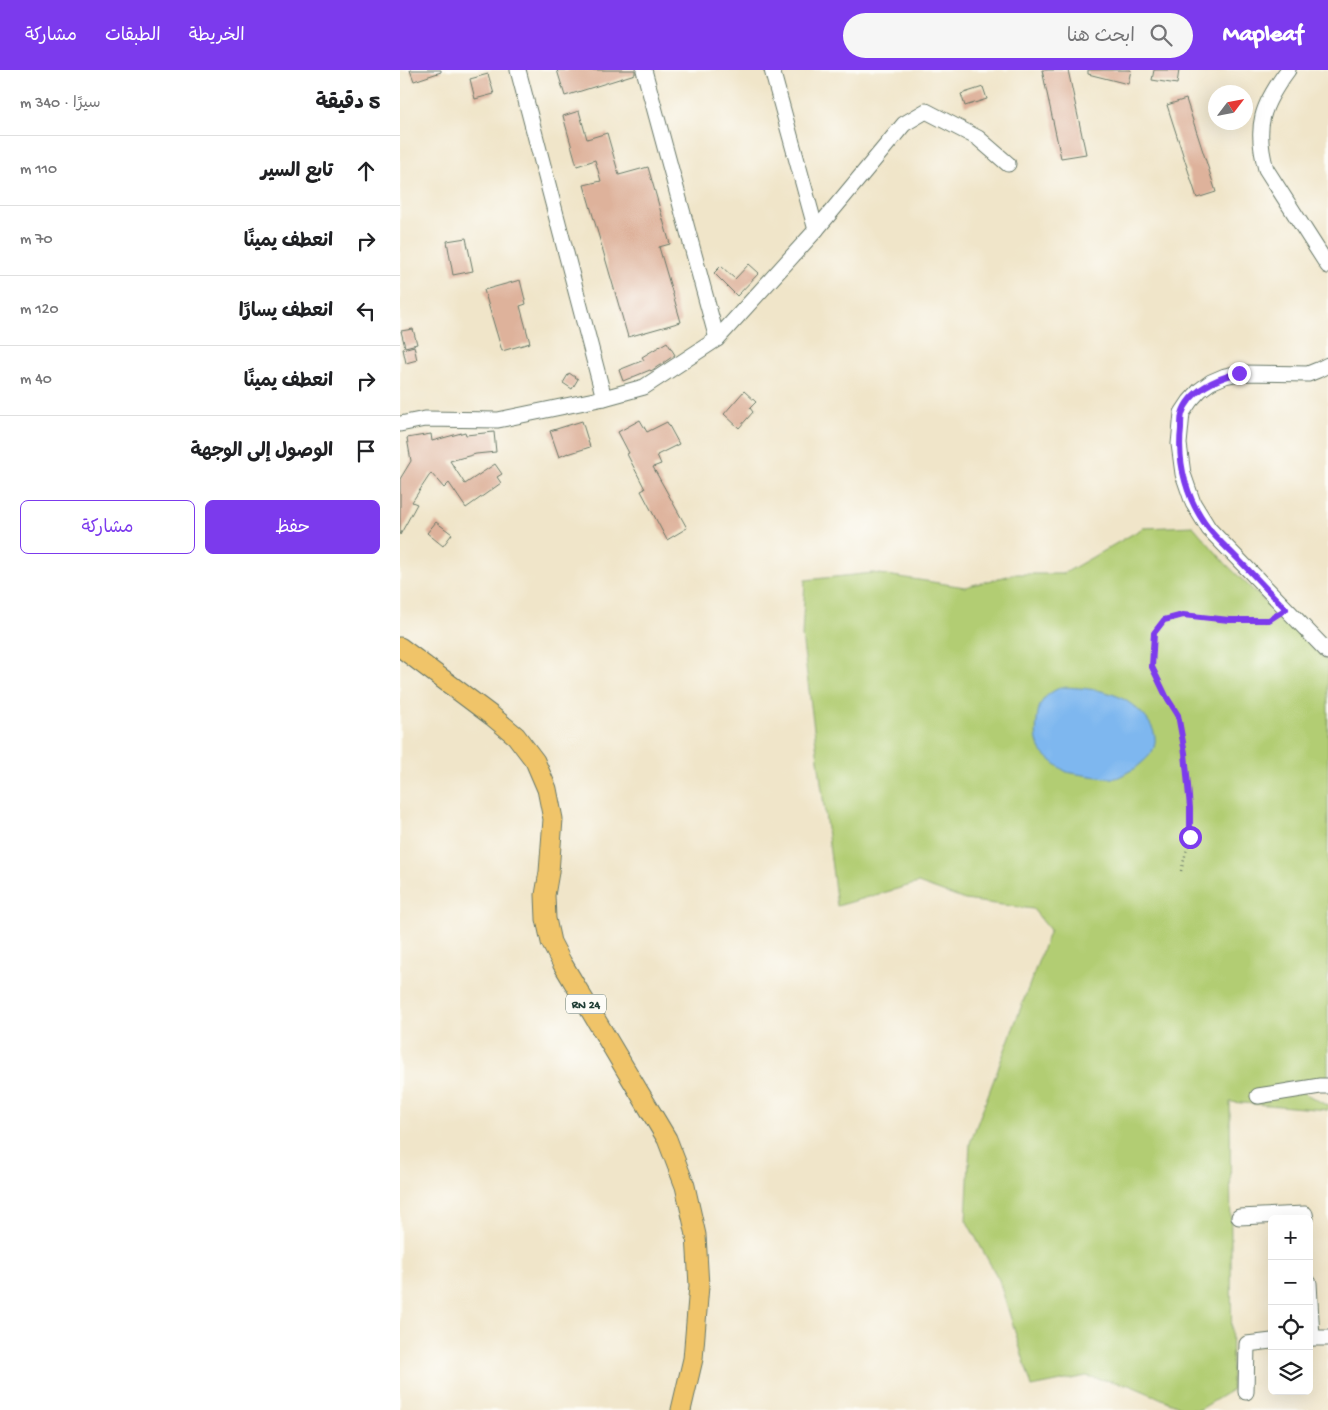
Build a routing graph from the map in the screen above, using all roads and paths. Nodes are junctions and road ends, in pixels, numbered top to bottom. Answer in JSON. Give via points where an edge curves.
{"nodes":[{"id":1,"x":518,"y":70,"type":"edge"},
{"id":2,"x":644,"y":70,"type":"edge"},
{"id":3,"x":772,"y":70,"type":"edge"},
{"id":4,"x":1288,"y":70,"type":"edge"},
{"id":5,"x":1008,"y":164,"type":"dead end"},
{"id":6,"x":816,"y":230,"type":"junction"},
{"id":7,"x":1328,"y":266,"type":"edge"},
{"id":8,"x":717,"y":339,"type":"junction"},
{"id":9,"x":1328,"y":365,"type":"edge"},
{"id":10,"x":604,"y":398,"type":"junction"},
{"id":11,"x":400,"y":424,"type":"edge"},
{"id":12,"x":1286,"y":609,"type":"junction"},
{"id":13,"x":400,"y":647,"type":"edge"},
{"id":14,"x":1328,"y":652,"type":"edge"},
{"id":15,"x":1181,"y":871,"type":"dead end"},
{"id":16,"x":1328,"y":1086,"type":"edge"},
{"id":17,"x":1258,"y":1096,"type":"dead end"},
{"id":18,"x":1283,"y":1215,"type":"edge"},
{"id":19,"x":1305,"y":1215,"type":"edge"},
{"id":20,"x":1268,"y":1216,"type":"edge"},
{"id":21,"x":1239,"y":1217,"type":"dead end"},
{"id":22,"x":1313,"y":1338,"type":"edge"},
{"id":23,"x":1328,"y":1338,"type":"edge"},
{"id":24,"x":1268,"y":1341,"type":"edge"},
{"id":25,"x":1246,"y":1392,"type":"dead end"},
{"id":26,"x":680,"y":1407,"type":"edge"}],
"edges":[{"from":1,"to":10,"type":"street"},
{"from":2,"to":8,"type":"street"},
{"from":3,"to":6,"type":"street"},
{"from":4,"to":7,"type":"street","via":[[1266,103],[1260,136],[1262,152],[1266,169]]},
{"from":5,"to":6,"type":"street","via":[[978,138],[926,111],[904,124]]},
{"from":6,"to":8,"type":"street"},
{"from":8,"to":10,"type":"street","via":[[644,387]]},
{"from":9,"to":12,"type":"street","via":[[1308,374],[1239,373],[1225,376],[1200,390],[1182,413],[1179,444],[1183,474],[1193,503],[1209,529]]},
{"from":10,"to":11,"type":"street","via":[[498,420],[426,418]]},
{"from":12,"to":14,"type":"street"},
{"from":12,"to":15,"type":"path","via":[[1269,620],[1183,615],[1164,620],[1154,633],[1152,667],[1178,715],[1185,753],[1190,837]]},
{"from":13,"to":26,"type":"main road","number":"RN 24","via":[[516,736],[535,761],[547,789],[553,819],[545,895],[551,942],[666,1139],[685,1186],[693,1219],[699,1286],[693,1359]]},
{"from":16,"to":17,"type":"street"},
{"from":18,"to":19,"type":"street"},
{"from":20,"to":21,"type":"street"},
{"from":22,"to":23,"type":"street"},
{"from":24,"to":25,"type":"street","via":[[1247,1344]]}]}
